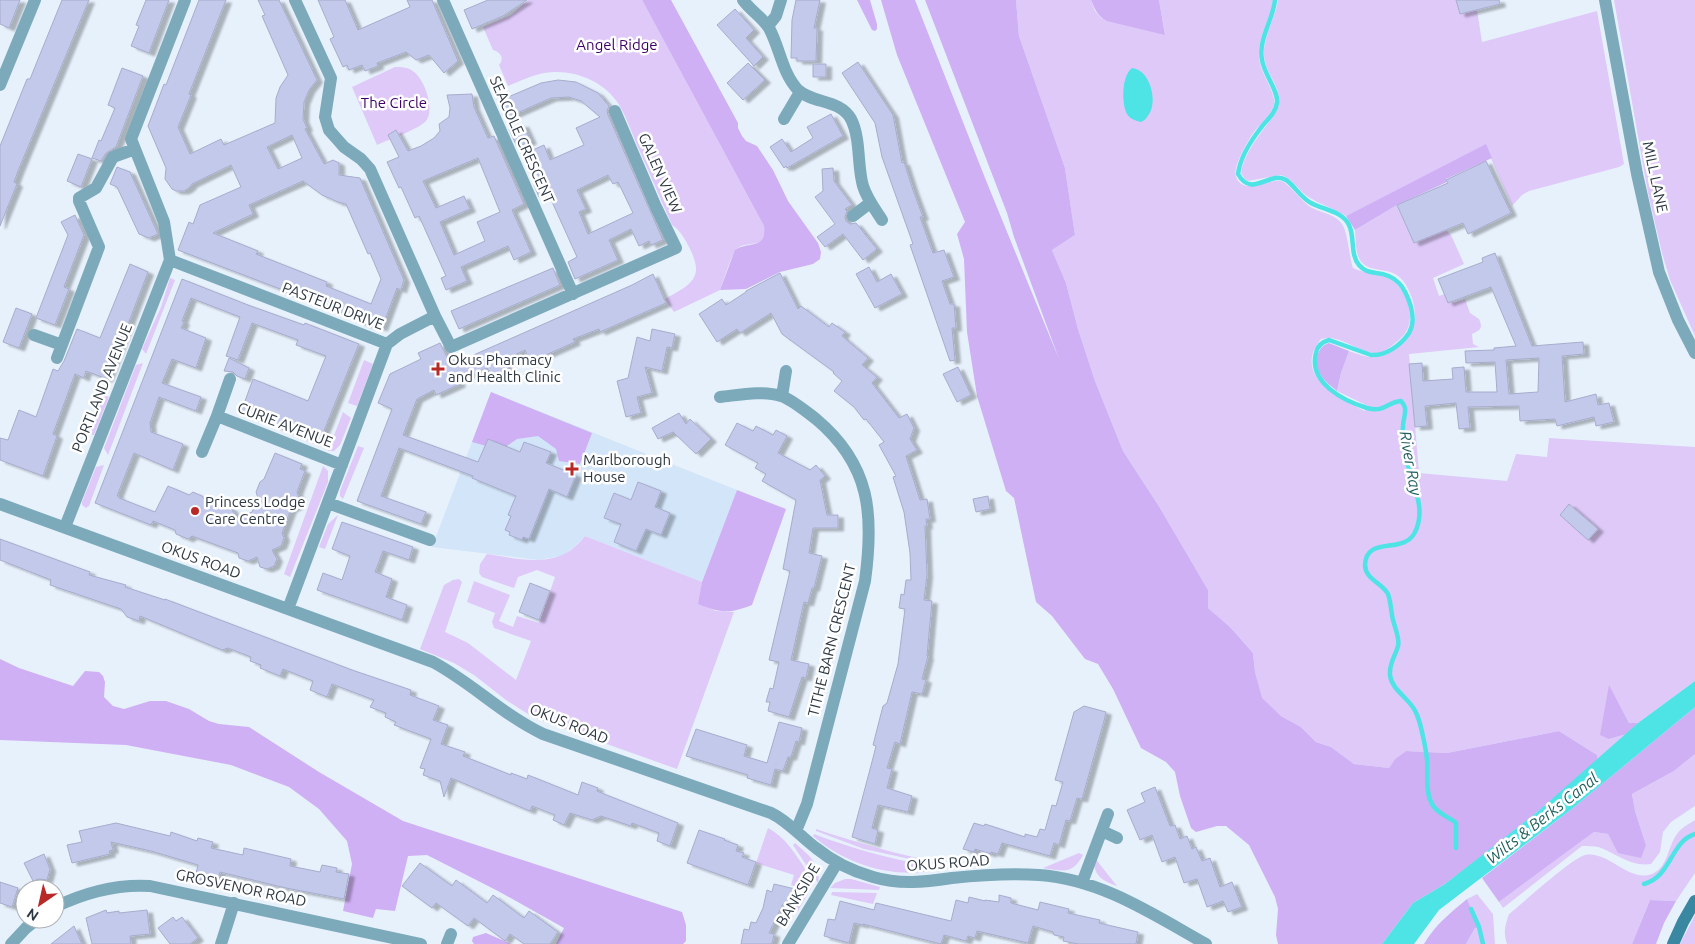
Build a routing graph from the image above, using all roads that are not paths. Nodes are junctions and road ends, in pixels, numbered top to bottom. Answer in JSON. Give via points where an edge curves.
{"nodes":[{"id":1,"x":35,"y":0,"type":"edge"},
{"id":2,"x":185,"y":0,"type":"edge"},
{"id":3,"x":296,"y":0,"type":"edge"},
{"id":4,"x":443,"y":0,"type":"edge"},
{"id":5,"x":743,"y":0,"type":"edge"},
{"id":6,"x":781,"y":0,"type":"edge"},
{"id":7,"x":1605,"y":0,"type":"edge"},
{"id":8,"x":768,"y":26,"type":"junction"},
{"id":9,"x":0,"y":85,"type":"edge"},
{"id":10,"x":800,"y":92,"type":"junction"},
{"id":11,"x":615,"y":111,"type":"dead end"},
{"id":12,"x":784,"y":119,"type":"dead end"},
{"id":13,"x":135,"y":149,"type":"junction"},
{"id":14,"x":870,"y":203,"type":"junction"},
{"id":15,"x":853,"y":216,"type":"dead end"},
{"id":16,"x":882,"y":220,"type":"dead end"},
{"id":17,"x":170,"y":260,"type":"junction"},
{"id":18,"x":573,"y":294,"type":"junction"},
{"id":19,"x":435,"y":316,"type":"junction"},
{"id":20,"x":34,"y":335,"type":"dead end"},
{"id":21,"x":387,"y":344,"type":"junction"},
{"id":22,"x":62,"y":345,"type":"junction"},
{"id":23,"x":1695,"y":354,"type":"edge"},
{"id":24,"x":57,"y":358,"type":"dead end"},
{"id":25,"x":786,"y":370,"type":"dead end"},
{"id":26,"x":230,"y":379,"type":"dead end"},
{"id":27,"x":720,"y":396,"type":"dead end"},
{"id":28,"x":782,"y":396,"type":"junction"},
{"id":29,"x":217,"y":416,"type":"junction"},
{"id":30,"x":202,"y":452,"type":"dead end"},
{"id":31,"x":342,"y":465,"type":"junction"},
{"id":32,"x":328,"y":502,"type":"junction"},
{"id":33,"x":0,"y":504,"type":"edge"},
{"id":34,"x":65,"y":527,"type":"junction"},
{"id":35,"x":430,"y":540,"type":"dead end"},
{"id":36,"x":288,"y":609,"type":"junction"},
{"id":37,"x":1108,"y":814,"type":"dead end"},
{"id":38,"x":796,"y":830,"type":"junction"},
{"id":39,"x":1102,"y":832,"type":"junction"},
{"id":40,"x":1117,"y":838,"type":"dead end"},
{"id":41,"x":837,"y":863,"type":"junction"},
{"id":42,"x":1082,"y":883,"type":"junction"},
{"id":43,"x":1695,"y":901,"type":"edge"},
{"id":44,"x":65,"y":903,"type":"edge"},
{"id":45,"x":234,"y":903,"type":"junction"},
{"id":46,"x":25,"y":929,"type":"edge"},
{"id":47,"x":1199,"y":942,"type":"edge"},
{"id":48,"x":11,"y":944,"type":"edge"},
{"id":49,"x":221,"y":944,"type":"edge"},
{"id":50,"x":421,"y":944,"type":"edge"},
{"id":51,"x":788,"y":944,"type":"edge"},
{"id":52,"x":1673,"y":944,"type":"edge"}],
"edges":[{"from":1,"to":9,"type":"street"},
{"from":2,"to":13,"type":"street","via":[[131,139]]},
{"from":3,"to":19,"type":"street","via":[[331,78],[325,117],[329,130],[370,169]]},
{"from":4,"to":18,"type":"street","name":"SEACOLE CRESCENT"},
{"from":5,"to":8,"type":"street"},
{"from":6,"to":8,"type":"street","via":[[776,16]]},
{"from":7,"to":23,"type":"street","name":"MILL LANE","via":[[1659,272]]},
{"from":8,"to":10,"type":"street","via":[[789,76]]},
{"from":10,"to":12,"type":"street"},
{"from":10,"to":14,"type":"street","via":[[834,105],[850,117]]},
{"from":11,"to":18,"type":"street","name":"GALEN VIEW","via":[[676,248]]},
{"from":13,"to":17,"type":"street","via":[[164,222]]},
{"from":13,"to":22,"type":"street","via":[[113,157],[100,184],[79,198],[99,247]]},
{"from":14,"to":15,"type":"street"},
{"from":14,"to":16,"type":"street"},
{"from":17,"to":21,"type":"street","name":"PASTEUR DRIVE"},
{"from":17,"to":34,"type":"street","name":"PORTLAND AVENUE"},
{"from":18,"to":19,"type":"street","via":[[451,347]]},
{"from":19,"to":21,"type":"street","name":"PASTEUR DRIVE"},
{"from":20,"to":22,"type":"street"},
{"from":21,"to":31,"type":"street","name":"CURIE AVENUE"},
{"from":22,"to":24,"type":"street"},
{"from":25,"to":28,"type":"street"},
{"from":26,"to":29,"type":"street","name":"CURIE AVENUE"},
{"from":27,"to":28,"type":"street","name":"TITHE BARN CRESCENT"},
{"from":28,"to":38,"type":"street","name":"TITHE BARN CRESCENT","via":[[809,414],[842,446],[856,468],[870,520],[865,582],[807,804]]},
{"from":29,"to":30,"type":"street","name":"CURIE AVENUE"},
{"from":29,"to":31,"type":"street","name":"CURIE AVENUE"},
{"from":31,"to":32,"type":"street","name":"CURIE AVENUE"},
{"from":32,"to":35,"type":"street"},
{"from":32,"to":36,"type":"street","name":"CURIE AVENUE"},
{"from":33,"to":34,"type":"street","name":"OKUS ROAD"},
{"from":34,"to":36,"type":"street","name":"OKUS ROAD"},
{"from":36,"to":38,"type":"street","name":"OKUS ROAD","via":[[433,662],[543,734],[771,813]]},
{"from":37,"to":39,"type":"street"},
{"from":38,"to":41,"type":"street","name":"OKUS ROAD"},
{"from":39,"to":40,"type":"street"},
{"from":39,"to":42,"type":"street"},
{"from":41,"to":42,"type":"street","name":"OKUS ROAD","via":[[874,878],[894,882],[1039,875]]},
{"from":41,"to":51,"type":"street","name":"BANKSIDE"},
{"from":42,"to":47,"type":"street","name":"OKUS ROAD","via":[[1138,906]]},
{"from":43,"to":52,"type":"main road"},
{"from":44,"to":45,"type":"street","name":"GROSVENOR ROAD","via":[[99,890],[134,885]]},
{"from":45,"to":49,"type":"street"},
{"from":45,"to":50,"type":"street","name":"GROSVENOR ROAD"},
{"from":46,"to":48,"type":"street"}]}
